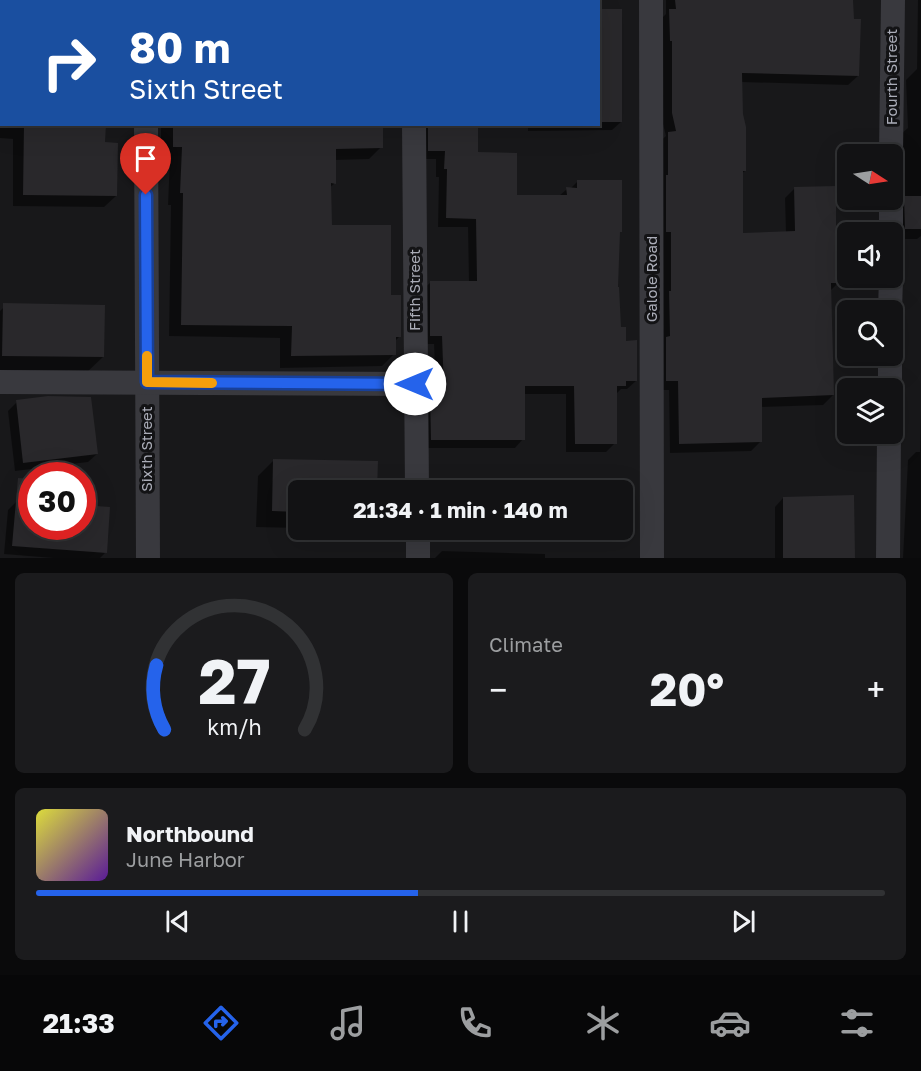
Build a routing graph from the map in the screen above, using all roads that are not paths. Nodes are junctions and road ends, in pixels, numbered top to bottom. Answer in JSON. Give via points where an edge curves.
{"nodes":[{"id":1,"x":651,"y":0,"type":"edge"},
{"id":2,"x":893,"y":0,"type":"edge"},
{"id":3,"x":146,"y":126,"type":"edge"},
{"id":4,"x":414,"y":126,"type":"edge"},
{"id":5,"x":891,"y":144,"type":"edge"},
{"id":6,"x":0,"y":382,"type":"edge"},
{"id":7,"x":147,"y":382,"type":"junction"},
{"id":8,"x":415,"y":384,"type":"junction"},
{"id":9,"x":889,"y":444,"type":"edge"},
{"id":10,"x":417,"y":480,"type":"edge"},
{"id":11,"x":418,"y":540,"type":"edge"},
{"id":12,"x":148,"y":558,"type":"edge"},
{"id":13,"x":418,"y":558,"type":"edge"},
{"id":14,"x":652,"y":558,"type":"edge"},
{"id":15,"x":888,"y":558,"type":"edge"}],
"edges":[{"from":1,"to":14,"type":"street","name":"Galole Road"},
{"from":2,"to":5,"type":"street","name":"Fourth Street"},
{"from":3,"to":7,"type":"street","name":"Sixth Street"},
{"from":4,"to":8,"type":"street","name":"Fifth Street"},
{"from":6,"to":7,"type":"street"},
{"from":7,"to":8,"type":"street"},
{"from":7,"to":12,"type":"street","name":"Sixth Street"},
{"from":8,"to":10,"type":"street","name":"Fifth Street"},
{"from":9,"to":15,"type":"street"},
{"from":11,"to":13,"type":"street"}]}
